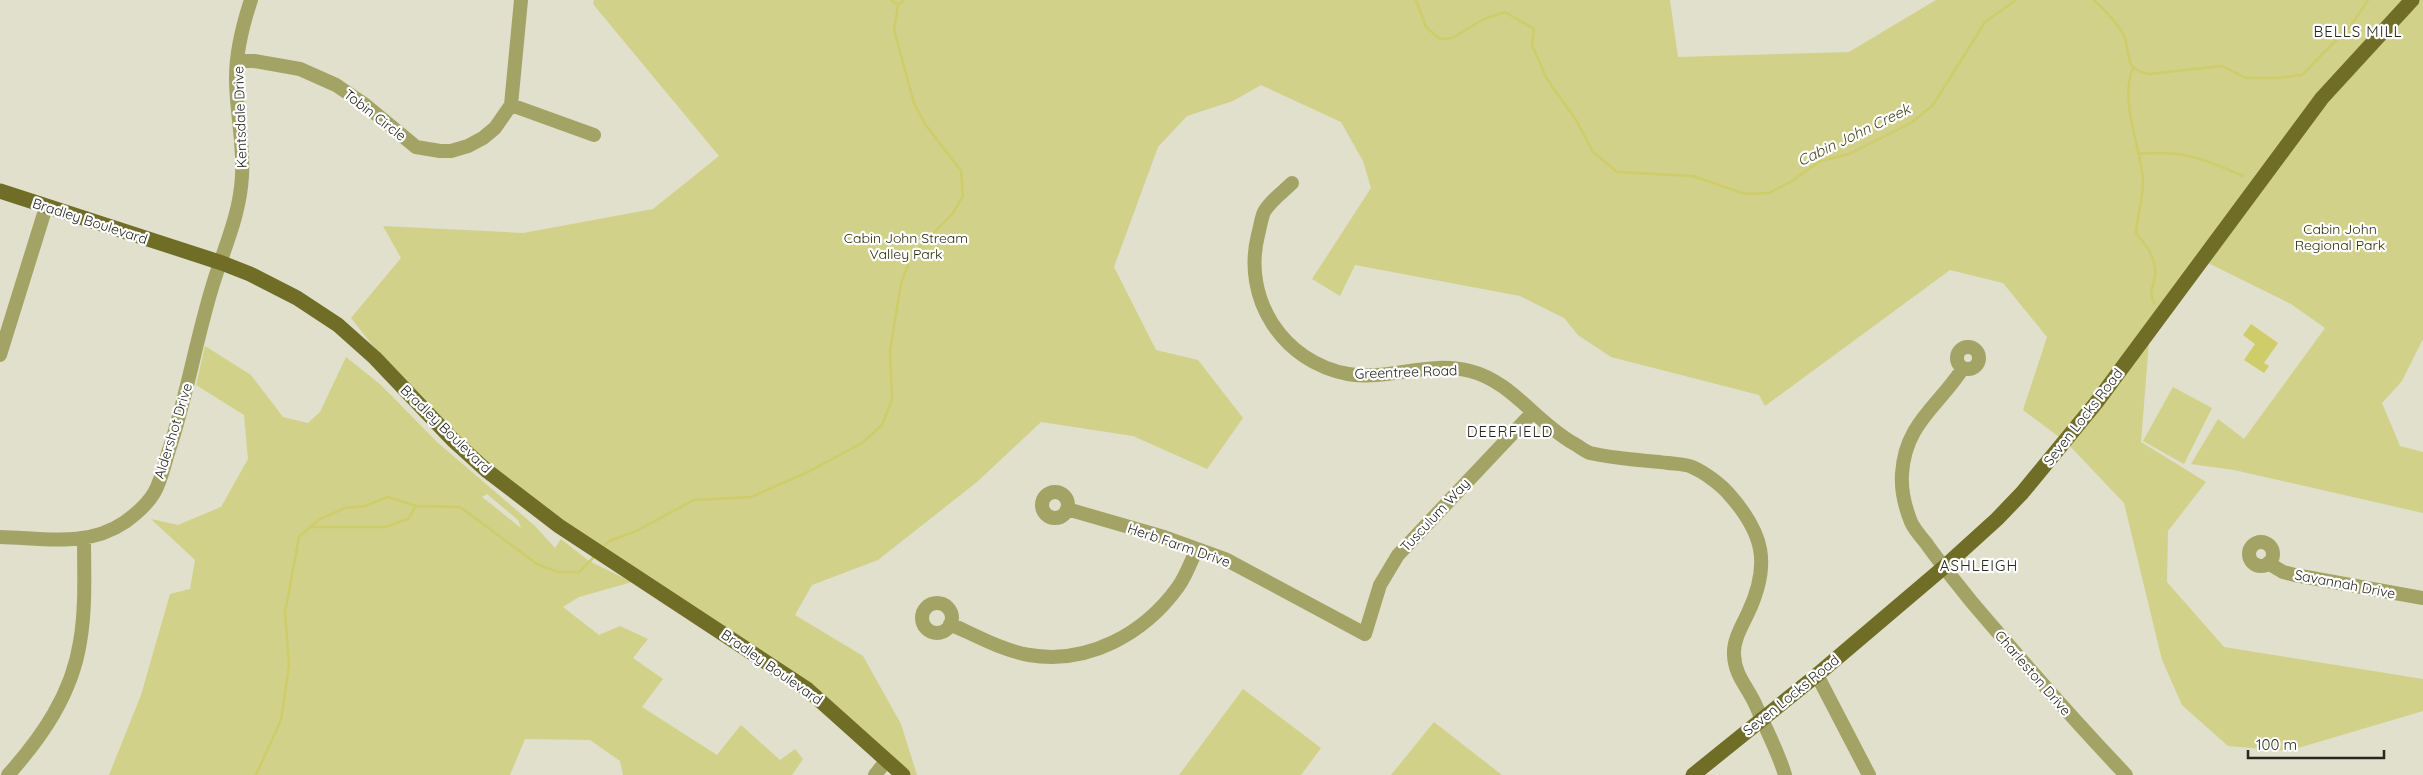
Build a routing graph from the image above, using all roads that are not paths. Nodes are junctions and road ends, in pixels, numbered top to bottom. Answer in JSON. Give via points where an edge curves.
{"nodes":[{"id":1,"x":251,"y":0,"type":"edge"},
{"id":2,"x":521,"y":0,"type":"edge"},
{"id":3,"x":2412,"y":0,"type":"edge"},
{"id":4,"x":237,"y":61,"type":"junction"},
{"id":5,"x":511,"y":105,"type":"junction"},
{"id":6,"x":594,"y":135,"type":"dead end"},
{"id":7,"x":1292,"y":183,"type":"dead end"},
{"id":8,"x":0,"y":191,"type":"edge"},
{"id":9,"x":46,"y":206,"type":"junction"},
{"id":10,"x":222,"y":263,"type":"junction"},
{"id":11,"x":0,"y":355,"type":"edge"},
{"id":12,"x":1963,"y":368,"type":"dead end"},
{"id":13,"x":1532,"y":413,"type":"junction"},
{"id":14,"x":1067,"y":509,"type":"dead end"},
{"id":15,"x":0,"y":537,"type":"edge"},
{"id":16,"x":84,"y":538,"type":"junction"},
{"id":17,"x":1197,"y":549,"type":"junction"},
{"id":18,"x":2268,"y":563,"type":"dead end"},
{"id":19,"x":1944,"y":568,"type":"junction"},
{"id":20,"x":2423,"y":598,"type":"edge"},
{"id":21,"x":950,"y":624,"type":"dead end"},
{"id":22,"x":1366,"y":634,"type":"joint"},
{"id":23,"x":1817,"y":675,"type":"junction"},
{"id":24,"x":1761,"y":721,"type":"junction"},
{"id":25,"x":886,"y":761,"type":"junction"},
{"id":26,"x":8,"y":775,"type":"edge"},
{"id":27,"x":875,"y":775,"type":"edge"},
{"id":28,"x":903,"y":775,"type":"edge"},
{"id":29,"x":1693,"y":775,"type":"edge"},
{"id":30,"x":1785,"y":775,"type":"edge"},
{"id":31,"x":1869,"y":775,"type":"edge"},
{"id":32,"x":2126,"y":775,"type":"edge"}],
"edges":[{"from":1,"to":4,"type":"street","name":"Kentsdale Drive"},
{"from":2,"to":5,"type":"street","name":"Tobin Circle"},
{"from":3,"to":19,"type":"main road","name":"Seven Locks Road","via":[[2322,98],[2066,442],[1997,519]]},
{"from":4,"to":5,"type":"street","name":"Tobin Circle","via":[[300,70],[336,85],[416,147],[440,151],[468,146],[483,138],[495,128]]},
{"from":4,"to":10,"type":"street","name":"Kentsdale Drive","via":[[242,178],[236,221]]},
{"from":5,"to":6,"type":"street"},
{"from":7,"to":13,"type":"street","name":"Greentree Road","via":[[1264,213],[1254,249],[1255,285],[1265,315],[1290,346],[1324,367],[1347,374],[1363,376],[1440,368],[1482,374],[1505,386]]},
{"from":8,"to":9,"type":"main road","name":"Bradley Boulevard"},
{"from":9,"to":10,"type":"main road","name":"Bradley Boulevard"},
{"from":9,"to":11,"type":"street"},
{"from":10,"to":16,"type":"street","name":"Aldershot Drive","via":[[214,280],[175,432],[155,492],[123,523],[98,536]]},
{"from":10,"to":25,"type":"main road","name":"Bradley Boulevard","via":[[297,298],[338,325],[486,470],[560,526],[807,689]]},
{"from":12,"to":19,"type":"street","name":"Charleston Drive","via":[[1915,427],[1906,450],[1902,474],[1904,499],[1911,523]]},
{"from":13,"to":22,"type":"street","name":"Tusculum Way","via":[[1398,555],[1380,585]]},
{"from":13,"to":24,"type":"street","name":"Greentree Road","via":[[1567,440],[1589,452],[1692,466],[1725,490],[1741,508],[1761,548],[1762,570],[1757,594],[1733,652],[1737,676],[1756,706]]},
{"from":14,"to":17,"type":"street","name":"Herb Farm Drive"},
{"from":15,"to":16,"type":"street","name":"Aldershot Drive"},
{"from":16,"to":26,"type":"street","via":[[80,642],[71,677],[54,716]]},
{"from":17,"to":21,"type":"street","via":[[1179,586],[1156,614],[1131,634],[1102,648],[1060,656],[1029,655]]},
{"from":17,"to":22,"type":"street","name":"Herb Farm Drive","via":[[1225,559]]},
{"from":18,"to":20,"type":"street","name":"Savannah Drive","via":[[2295,575]]},
{"from":19,"to":23,"type":"main road","name":"Seven Locks Road"},
{"from":19,"to":32,"type":"street","name":"Charleston Drive","via":[[2059,704]]},
{"from":23,"to":24,"type":"main road","name":"Seven Locks Road"},
{"from":23,"to":31,"type":"street"},
{"from":24,"to":29,"type":"main road","name":"Seven Locks Road"},
{"from":24,"to":30,"type":"street","name":"Greentree Road","via":[[1772,737]]},
{"from":25,"to":27,"type":"street"},
{"from":25,"to":28,"type":"main road","name":"Bradley Boulevard"}]}
